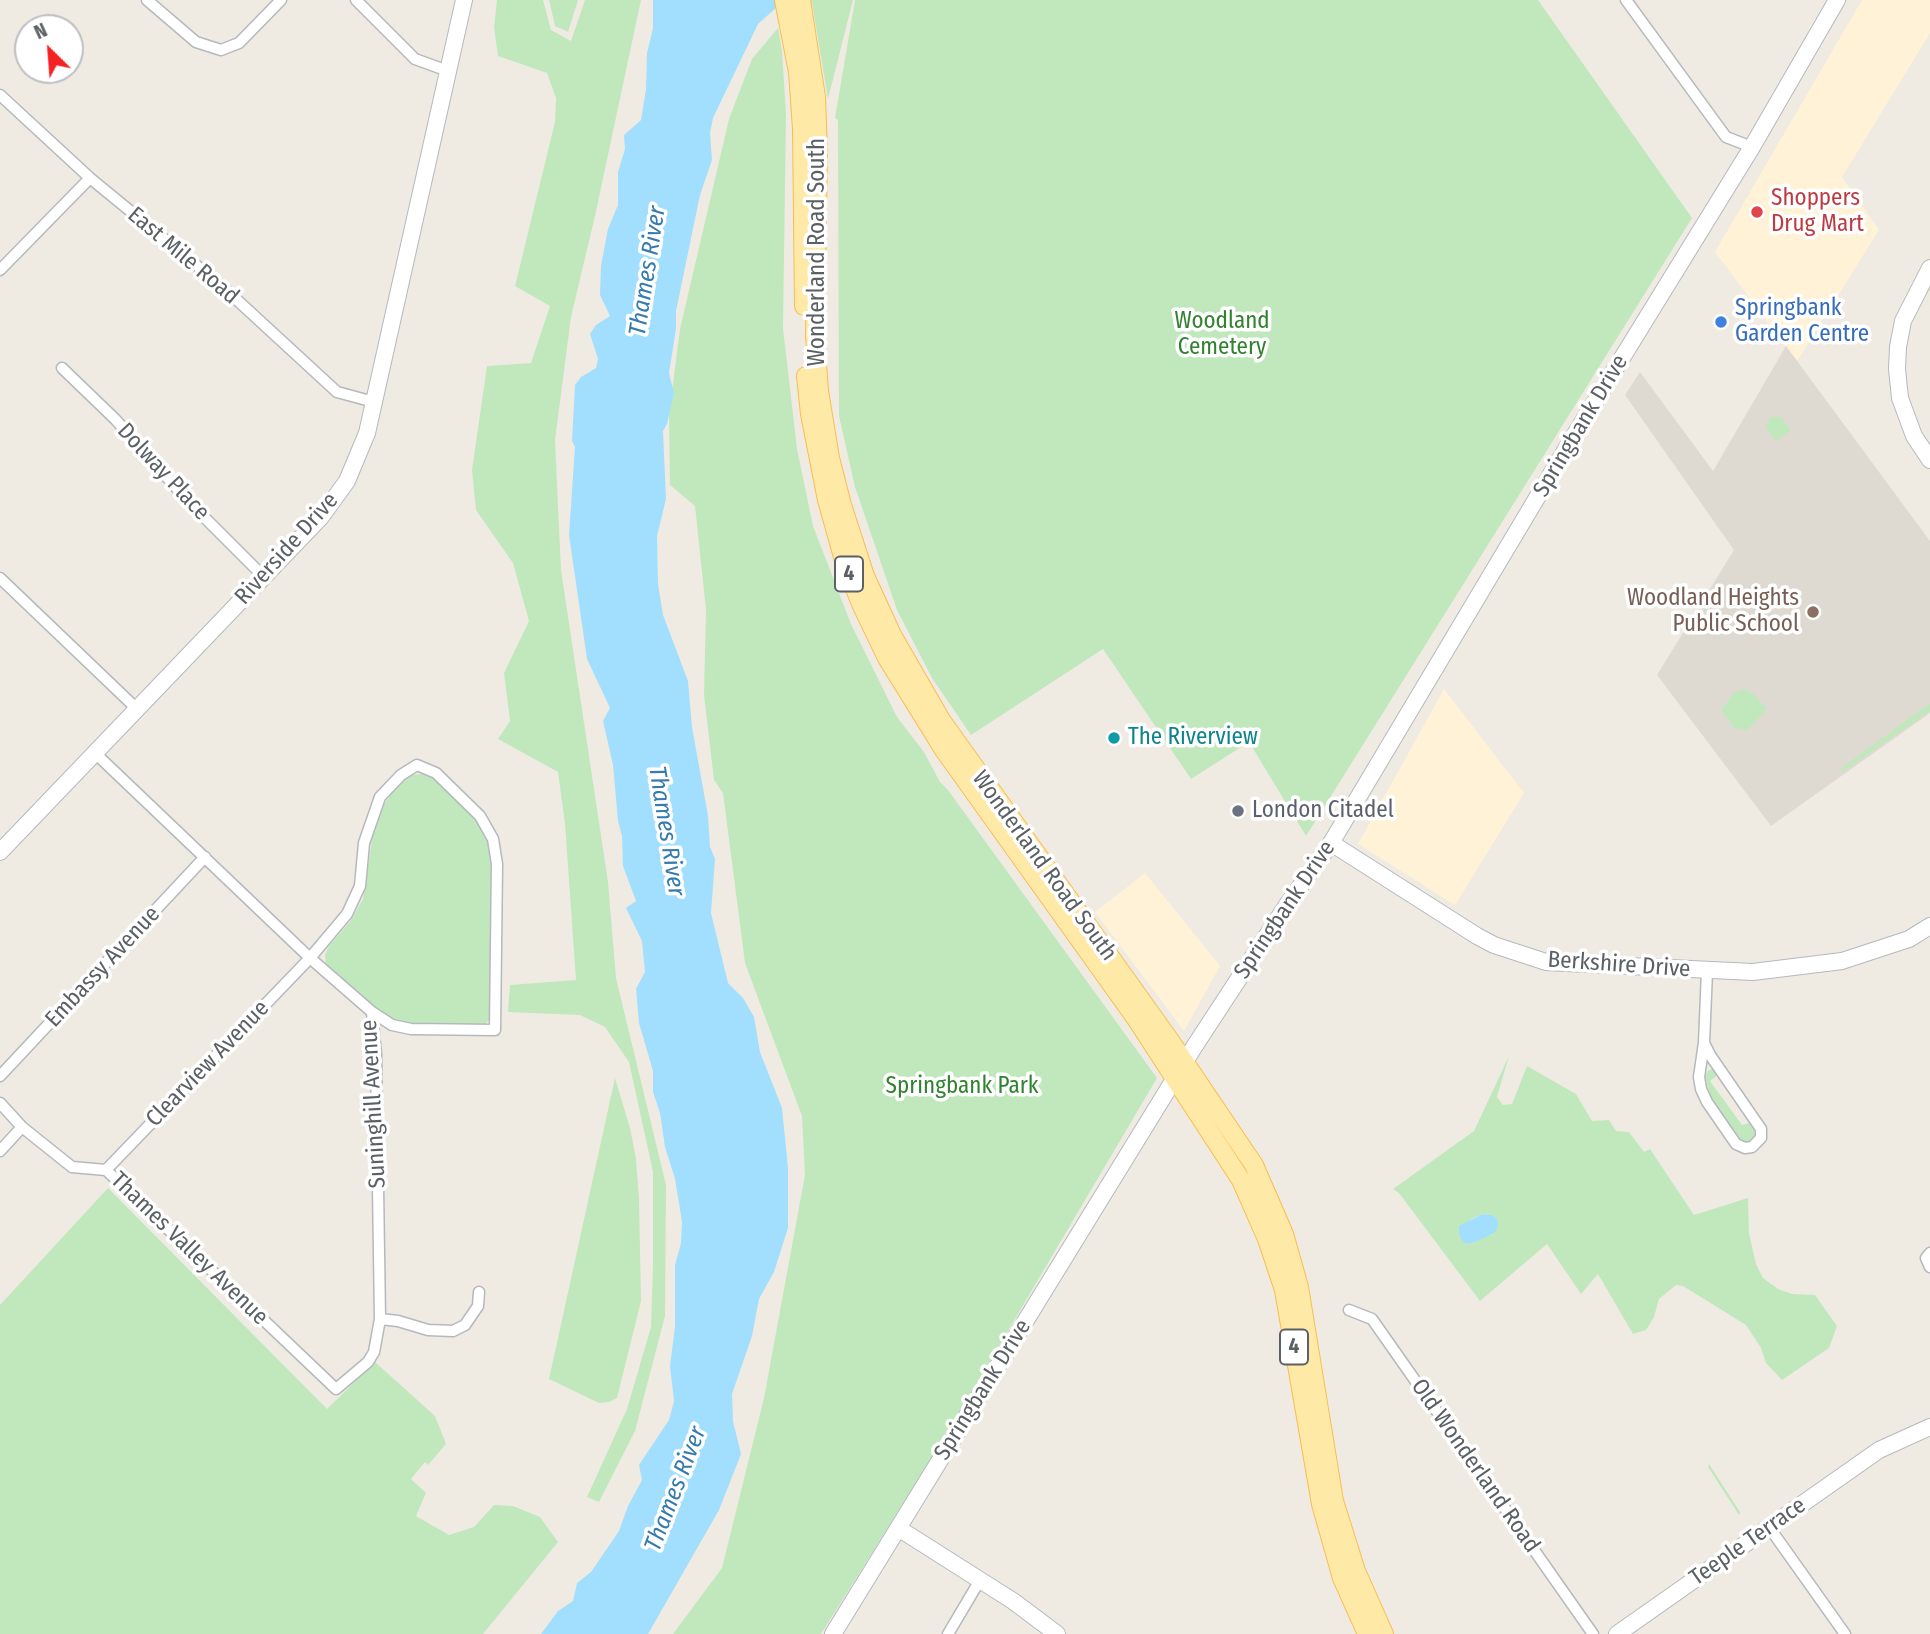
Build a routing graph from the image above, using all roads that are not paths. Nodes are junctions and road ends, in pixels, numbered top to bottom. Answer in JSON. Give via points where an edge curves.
{"nodes":[{"id":1,"x":147,"y":0,"type":"edge"},
{"id":2,"x":282,"y":0,"type":"edge"},
{"id":3,"x":356,"y":0,"type":"edge"},
{"id":4,"x":464,"y":0,"type":"edge"},
{"id":5,"x":783,"y":0,"type":"edge"},
{"id":6,"x":801,"y":0,"type":"edge"},
{"id":7,"x":1626,"y":0,"type":"edge"},
{"id":8,"x":1837,"y":0,"type":"edge"},
{"id":9,"x":448,"y":71,"type":"junction"},
{"id":10,"x":805,"y":71,"type":"junction"},
{"id":11,"x":0,"y":95,"type":"edge"},
{"id":12,"x":1752,"y":147,"type":"junction"},
{"id":13,"x":90,"y":178,"type":"junction"},
{"id":14,"x":1930,"y":268,"type":"edge"},
{"id":15,"x":0,"y":270,"type":"edge"},
{"id":16,"x":62,"y":368,"type":"dead end"},
{"id":17,"x":374,"y":402,"type":"junction"},
{"id":18,"x":1930,"y":460,"type":"edge"},
{"id":19,"x":264,"y":577,"type":"junction"},
{"id":20,"x":0,"y":578,"type":"edge"},
{"id":21,"x":138,"y":709,"type":"junction"},
{"id":22,"x":95,"y":753,"type":"junction"},
{"id":23,"x":1331,"y":843,"type":"junction"},
{"id":24,"x":0,"y":852,"type":"edge"},
{"id":25,"x":205,"y":857,"type":"junction"},
{"id":26,"x":1930,"y":926,"type":"edge"},
{"id":27,"x":310,"y":958,"type":"junction"},
{"id":28,"x":1707,"y":971,"type":"junction"},
{"id":29,"x":372,"y":1012,"type":"junction"},
{"id":30,"x":1704,"y":1043,"type":"junction"},
{"id":31,"x":1185,"y":1062,"type":"junction"},
{"id":32,"x":0,"y":1076,"type":"edge"},
{"id":33,"x":1175,"y":1078,"type":"junction"},
{"id":34,"x":0,"y":1103,"type":"edge"},
{"id":35,"x":22,"y":1127,"type":"junction"},
{"id":36,"x":0,"y":1151,"type":"edge"},
{"id":37,"x":106,"y":1170,"type":"junction"},
{"id":38,"x":1930,"y":1253,"type":"edge"},
{"id":39,"x":1930,"y":1267,"type":"edge"},
{"id":40,"x":479,"y":1292,"type":"dead end"},
{"id":41,"x":1349,"y":1310,"type":"dead end"},
{"id":42,"x":380,"y":1319,"type":"junction"},
{"id":43,"x":336,"y":1390,"type":"joint"},
{"id":44,"x":1930,"y":1427,"type":"edge"},
{"id":45,"x":1769,"y":1527,"type":"junction"},
{"id":46,"x":898,"y":1528,"type":"junction"},
{"id":47,"x":980,"y":1580,"type":"junction"},
{"id":48,"x":833,"y":1634,"type":"edge"},
{"id":49,"x":948,"y":1634,"type":"edge"},
{"id":50,"x":1057,"y":1634,"type":"edge"},
{"id":51,"x":1367,"y":1634,"type":"edge"},
{"id":52,"x":1384,"y":1634,"type":"edge"},
{"id":53,"x":1593,"y":1634,"type":"edge"},
{"id":54,"x":1617,"y":1634,"type":"edge"},
{"id":55,"x":1845,"y":1634,"type":"edge"}],
"edges":[{"from":1,"to":2,"type":"street","via":[[196,42],[221,50],[239,43]]},
{"from":3,"to":9,"type":"street","via":[[415,59]]},
{"from":4,"to":9,"type":"main road","name":"Riverside Drive"},
{"from":5,"to":10,"type":"main road","number":"4"},
{"from":6,"to":10,"type":"main road"},
{"from":7,"to":12,"type":"street","via":[[1726,137]]},
{"from":8,"to":12,"type":"main road","name":"Springbank Drive"},
{"from":9,"to":17,"type":"main road","name":"Riverside Drive"},
{"from":10,"to":31,"type":"main road","name":"Wonderland Road South","number":"4","via":[[818,151],[815,336],[820,391],[830,458],[865,576],[928,700]]},
{"from":10,"to":33,"type":"main road","name":"Wonderland Road South","number":"4","via":[[807,388],[820,472],[845,564],[887,658],[944,750]]},
{"from":11,"to":13,"type":"street","name":"East Mile Road"},
{"from":12,"to":23,"type":"main road","name":"Springbank Drive"},
{"from":13,"to":15,"type":"street"},
{"from":13,"to":17,"type":"street","name":"East Mile Road","via":[[224,288],[337,392]]},
{"from":14,"to":18,"type":"main road","via":[[1903,321],[1897,369],[1900,398],[1914,436]]},
{"from":16,"to":19,"type":"street","name":"Dolway Place"},
{"from":17,"to":19,"type":"main road","name":"Riverside Drive","via":[[347,481],[321,517]]},
{"from":19,"to":21,"type":"main road","name":"Riverside Drive"},
{"from":20,"to":21,"type":"street"},
{"from":21,"to":22,"type":"main road","name":"Riverside Drive"},
{"from":22,"to":24,"type":"main road","name":"Riverside Drive"},
{"from":22,"to":25,"type":"street","name":"Suninghill Avenue"},
{"from":23,"to":28,"type":"main road","name":"Berkshire Drive","via":[[1494,945],[1546,962]]},
{"from":23,"to":31,"type":"main road","name":"Springbank Drive"},
{"from":25,"to":27,"type":"street","name":"Suninghill Avenue"},
{"from":25,"to":32,"type":"street","name":"Embassy Avenue"},
{"from":26,"to":28,"type":"main road","name":"Berkshire Drive","via":[[1909,939],[1842,961],[1754,972]]},
{"from":27,"to":29,"type":"street","name":"Suninghill Avenue"},
{"from":27,"to":29,"type":"street","name":"Clearview Avenue","via":[[348,914],[360,886],[364,843],[380,797],[417,765],[436,773],[480,816],[493,839],[498,864],[495,1030],[411,1029],[392,1025]]},
{"from":27,"to":37,"type":"street","name":"Clearview Avenue"},
{"from":28,"to":30,"type":"street"},
{"from":29,"to":42,"type":"street","name":"Suninghill Avenue"},
{"from":30,"to":30,"type":"street","via":[[1699,1077],[1704,1098],[1736,1144],[1752,1147],[1761,1138],[1761,1129]]},
{"from":31,"to":33,"type":"main road","name":"Springbank Drive"},
{"from":31,"to":52,"type":"main road","name":"Wonderland Road South","number":"4","via":[[1254,1165],[1284,1234],[1302,1301],[1334,1501],[1356,1571]]},
{"from":33,"to":46,"type":"main road","name":"Springbank Drive"},
{"from":33,"to":51,"type":"main road","name":"Wonderland Road South","number":"4","via":[[1241,1180],[1267,1239],[1284,1290],[1321,1504],[1342,1578]]},
{"from":34,"to":35,"type":"street","name":"Thames Valley Avenue"},
{"from":35,"to":36,"type":"street"},
{"from":35,"to":37,"type":"street","name":"Thames Valley Avenue","via":[[72,1167]]},
{"from":37,"to":43,"type":"street","name":"Thames Valley Avenue"},
{"from":38,"to":39,"type":"street","via":[[1926,1258]]},
{"from":40,"to":42,"type":"street","via":[[478,1306],[465,1325],[453,1331]]},
{"from":41,"to":53,"type":"street","name":"Old Wonderland Road","via":[[1372,1319]]},
{"from":42,"to":43,"type":"street","name":"Suninghill Avenue","via":[[368,1362]]},
{"from":44,"to":45,"type":"main road","name":"Teeple Terrace","via":[[1879,1450]]},
{"from":45,"to":54,"type":"main road","name":"Teeple Terrace"},
{"from":45,"to":55,"type":"street"},
{"from":46,"to":47,"type":"main road"},
{"from":46,"to":48,"type":"main road","name":"Springbank Drive"},
{"from":47,"to":49,"type":"street"},
{"from":47,"to":50,"type":"main road"}]}
